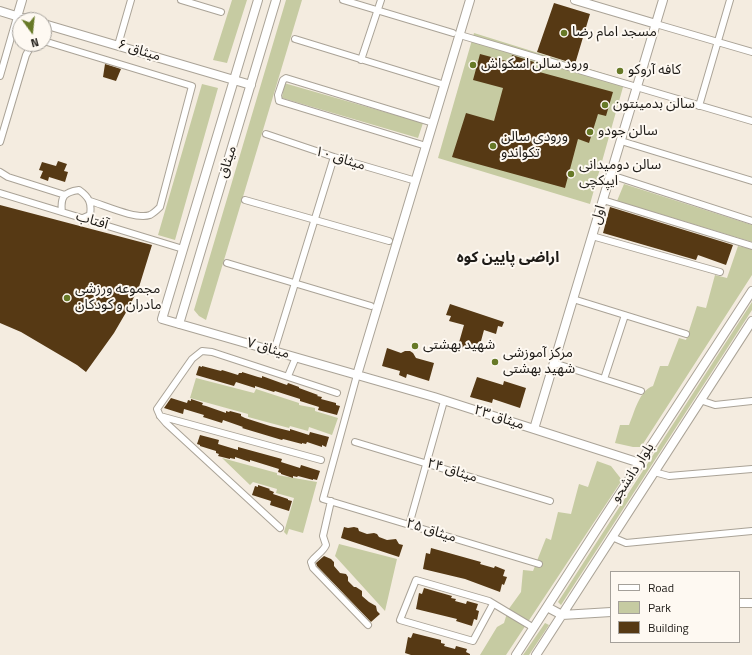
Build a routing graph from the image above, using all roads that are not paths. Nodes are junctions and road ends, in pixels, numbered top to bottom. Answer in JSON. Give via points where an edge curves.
{"nodes":[{"id":1,"x":22,"y":0,"type":"edge"},
{"id":2,"x":131,"y":0,"type":"edge"},
{"id":3,"x":181,"y":0,"type":"edge"},
{"id":4,"x":258,"y":0,"type":"edge"},
{"id":5,"x":276,"y":0,"type":"edge"},
{"id":6,"x":344,"y":0,"type":"edge"},
{"id":7,"x":381,"y":0,"type":"edge"},
{"id":8,"x":470,"y":0,"type":"edge"},
{"id":9,"x":575,"y":0,"type":"edge"},
{"id":10,"x":663,"y":0,"type":"edge"},
{"id":11,"x":730,"y":0,"type":"edge"},
{"id":12,"x":378,"y":10,"type":"junction"},
{"id":13,"x":0,"y":11,"type":"edge"},
{"id":14,"x":18,"y":12,"type":"edge"},
{"id":15,"x":220,"y":12,"type":"dead end"},
{"id":16,"x":12,"y":15,"type":"edge"},
{"id":17,"x":656,"y":24,"type":"junction"},
{"id":18,"x":52,"y":26,"type":"edge"},
{"id":19,"x":12,"y":34,"type":"edge"},
{"id":20,"x":456,"y":34,"type":"junction"},
{"id":21,"x":295,"y":40,"type":"dead end"},
{"id":22,"x":717,"y":42,"type":"junction"},
{"id":23,"x":52,"y":43,"type":"edge"},
{"id":24,"x":118,"y":45,"type":"junction"},
{"id":25,"x":28,"y":52,"type":"edge"},
{"id":26,"x":752,"y":52,"type":"edge"},
{"id":27,"x":361,"y":60,"type":"junction"},
{"id":28,"x":0,"y":76,"type":"edge"},
{"id":29,"x":234,"y":80,"type":"junction"},
{"id":30,"x":251,"y":85,"type":"junction"},
{"id":31,"x":445,"y":85,"type":"junction"},
{"id":32,"x":637,"y":88,"type":"junction"},
{"id":33,"x":699,"y":106,"type":"junction"},
{"id":34,"x":752,"y":121,"type":"edge"},
{"id":35,"x":433,"y":123,"type":"junction"},
{"id":36,"x":266,"y":134,"type":"dead end"},
{"id":37,"x":621,"y":141,"type":"junction"},
{"id":38,"x":0,"y":142,"type":"edge"},
{"id":39,"x":426,"y":146,"type":"junction"},
{"id":40,"x":334,"y":157,"type":"junction"},
{"id":41,"x":0,"y":172,"type":"edge"},
{"id":42,"x":611,"y":175,"type":"junction"},
{"id":43,"x":416,"y":181,"type":"junction"},
{"id":44,"x":752,"y":181,"type":"edge"},
{"id":45,"x":0,"y":193,"type":"edge"},
{"id":46,"x":65,"y":195,"type":"junction"},
{"id":47,"x":90,"y":200,"type":"junction"},
{"id":48,"x":245,"y":200,"type":"dead end"},
{"id":49,"x":604,"y":200,"type":"junction"},
{"id":50,"x":62,"y":212,"type":"junction"},
{"id":51,"x":82,"y":218,"type":"junction"},
{"id":52,"x":315,"y":219,"type":"junction"},
{"id":53,"x":752,"y":221,"type":"edge"},
{"id":54,"x":592,"y":236,"type":"junction"},
{"id":55,"x":389,"y":241,"type":"dead end"},
{"id":56,"x":752,"y":246,"type":"edge"},
{"id":57,"x":183,"y":249,"type":"junction"},
{"id":58,"x":227,"y":263,"type":"dead end"},
{"id":59,"x":720,"y":272,"type":"dead end"},
{"id":60,"x":296,"y":283,"type":"junction"},
{"id":61,"x":752,"y":291,"type":"edge"},
{"id":62,"x":573,"y":299,"type":"junction"},
{"id":63,"x":371,"y":306,"type":"dead end"},
{"id":64,"x":625,"y":315,"type":"junction"},
{"id":65,"x":162,"y":319,"type":"joint"},
{"id":66,"x":752,"y":321,"type":"edge"},
{"id":67,"x":179,"y":324,"type":"junction"},
{"id":68,"x":686,"y":334,"type":"dead end"},
{"id":69,"x":274,"y":351,"type":"junction"},
{"id":70,"x":296,"y":357,"type":"junction"},
{"id":71,"x":554,"y":363,"type":"junction"},
{"id":72,"x":357,"y":375,"type":"junction"},
{"id":73,"x":288,"y":376,"type":"junction"},
{"id":74,"x":604,"y":379,"type":"junction"},
{"id":75,"x":641,"y":391,"type":"dead end"},
{"id":76,"x":337,"y":393,"type":"dead end"},
{"id":77,"x":444,"y":400,"type":"junction"},
{"id":78,"x":700,"y":400,"type":"junction"},
{"id":79,"x":752,"y":401,"type":"edge"},
{"id":80,"x":160,"y":416,"type":"junction"},
{"id":81,"x":534,"y":430,"type":"junction"},
{"id":82,"x":355,"y":442,"type":"dead end"},
{"id":83,"x":321,"y":460,"type":"dead end"},
{"id":84,"x":426,"y":463,"type":"junction"},
{"id":85,"x":640,"y":463,"type":"junction"},
{"id":86,"x":752,"y":469,"type":"edge"},
{"id":87,"x":654,"y":472,"type":"junction"},
{"id":88,"x":331,"y":501,"type":"junction"},
{"id":89,"x":550,"y":501,"type":"dead end"},
{"id":90,"x":409,"y":525,"type":"junction"},
{"id":91,"x":280,"y":528,"type":"dead end"},
{"id":92,"x":752,"y":531,"type":"edge"},
{"id":93,"x":612,"y":536,"type":"junction"},
{"id":94,"x":539,"y":564,"type":"dead end"},
{"id":95,"x":752,"y":603,"type":"edge"},
{"id":96,"x":493,"y":604,"type":"junction"},
{"id":97,"x":740,"y":604,"type":"edge"},
{"id":98,"x":547,"y":607,"type":"junction"},
{"id":99,"x":610,"y":612,"type":"edge"},
{"id":100,"x":562,"y":615,"type":"junction"},
{"id":101,"x":368,"y":625,"type":"dead end"},
{"id":102,"x":534,"y":628,"type":"junction"},
{"id":103,"x":516,"y":655,"type":"edge"},
{"id":104,"x":536,"y":655,"type":"edge"}],
"edges":[{"from":1,"to":14,"type":"street"},
{"from":2,"to":24,"type":"street"},
{"from":3,"to":15,"type":"street"},
{"from":4,"to":29,"type":"street","name":"میثاق"},
{"from":5,"to":30,"type":"street","name":"میثاق"},
{"from":6,"to":12,"type":"street"},
{"from":7,"to":12,"type":"street"},
{"from":8,"to":20,"type":"street"},
{"from":9,"to":17,"type":"street"},
{"from":10,"to":17,"type":"street","name":"اول"},
{"from":11,"to":22,"type":"street"},
{"from":12,"to":20,"type":"street"},
{"from":12,"to":27,"type":"street"},
{"from":13,"to":16,"type":"street"},
{"from":17,"to":22,"type":"street"},
{"from":17,"to":32,"type":"street","name":"اول"},
{"from":18,"to":24,"type":"street","name":"میثاق ۶"},
{"from":19,"to":28,"type":"street"},
{"from":20,"to":31,"type":"street"},
{"from":20,"to":32,"type":"street"},
{"from":21,"to":27,"type":"street"},
{"from":22,"to":26,"type":"street"},
{"from":22,"to":33,"type":"street"},
{"from":23,"to":47,"type":"street","via":[[192,86],[160,207],[150,215],[142,216]]},
{"from":24,"to":29,"type":"street","name":"میثاق ۶"},
{"from":25,"to":38,"type":"street"},
{"from":27,"to":31,"type":"street"},
{"from":29,"to":30,"type":"street","name":"میثاق ۶"},
{"from":29,"to":57,"type":"street","name":"میثاق"},
{"from":30,"to":67,"type":"street","name":"میثاق"},
{"from":31,"to":35,"type":"street"},
{"from":32,"to":33,"type":"street"},
{"from":32,"to":37,"type":"street","name":"اول"},
{"from":33,"to":34,"type":"street"},
{"from":35,"to":39,"type":"street"},
{"from":35,"to":39,"type":"street","via":[[286,78],[278,95],[279,101]]},
{"from":36,"to":40,"type":"street","name":"میثاق ۱۰"},
{"from":37,"to":42,"type":"street","name":"اول"},
{"from":37,"to":44,"type":"street"},
{"from":39,"to":43,"type":"street"},
{"from":40,"to":43,"type":"street","name":"میثاق ۱۰"},
{"from":40,"to":52,"type":"street"},
{"from":41,"to":46,"type":"street","via":[[8,177]]},
{"from":42,"to":49,"type":"street","name":"اول"},
{"from":42,"to":53,"type":"street"},
{"from":43,"to":72,"type":"street"},
{"from":45,"to":50,"type":"street","name":"آفتاب"},
{"from":46,"to":47,"type":"street","via":[[80,190]]},
{"from":46,"to":50,"type":"street","via":[[61,200]]},
{"from":47,"to":51,"type":"street","via":[[90,215]]},
{"from":48,"to":52,"type":"street"},
{"from":49,"to":54,"type":"street","name":"اول"},
{"from":49,"to":56,"type":"street"},
{"from":50,"to":51,"type":"street","name":"آفتاب"},
{"from":51,"to":57,"type":"street","name":"آفتاب"},
{"from":52,"to":55,"type":"street"},
{"from":52,"to":60,"type":"street"},
{"from":54,"to":59,"type":"street"},
{"from":54,"to":62,"type":"street","name":"اول"},
{"from":57,"to":65,"type":"street","name":"میثاق"},
{"from":58,"to":60,"type":"street"},
{"from":60,"to":63,"type":"street"},
{"from":60,"to":69,"type":"street"},
{"from":61,"to":85,"type":"street","name":"بلوار دانشجو"},
{"from":62,"to":64,"type":"street"},
{"from":62,"to":71,"type":"street","name":"اول"},
{"from":64,"to":68,"type":"street"},
{"from":64,"to":74,"type":"street"},
{"from":65,"to":67,"type":"street","name":"میثاق ۷"},
{"from":66,"to":78,"type":"street","name":"بلوار دانشجو"},
{"from":67,"to":69,"type":"street","name":"میثاق ۷"},
{"from":69,"to":70,"type":"street","name":"میثاق ۷"},
{"from":70,"to":72,"type":"street","name":"میثاق ۷"},
{"from":70,"to":73,"type":"street"},
{"from":71,"to":74,"type":"street"},
{"from":71,"to":81,"type":"street","name":"اول"},
{"from":72,"to":77,"type":"street","name":"میثاق ۲۳"},
{"from":72,"to":88,"type":"street","name":"میثاق ۲۵","via":[[323,499]]},
{"from":73,"to":76,"type":"street"},
{"from":73,"to":80,"type":"street","via":[[202,351],[192,359],[157,409]]},
{"from":74,"to":75,"type":"street"},
{"from":77,"to":81,"type":"street","name":"میثاق ۲۳"},
{"from":77,"to":84,"type":"street"},
{"from":78,"to":79,"type":"street","via":[[715,404]]},
{"from":78,"to":87,"type":"street","name":"بلوار دانشجو"},
{"from":80,"to":83,"type":"street"},
{"from":80,"to":91,"type":"street"},
{"from":81,"to":85,"type":"street","name":"میثاق ۲۳"},
{"from":82,"to":84,"type":"street","name":"میثاق ۲۴"},
{"from":84,"to":89,"type":"street","name":"میثاق ۲۴"},
{"from":84,"to":90,"type":"street"},
{"from":85,"to":98,"type":"street","name":"بلوار دانشجو"},
{"from":86,"to":87,"type":"street","via":[[669,476]]},
{"from":87,"to":93,"type":"street","name":"بلوار دانشجو"},
{"from":88,"to":90,"type":"street","name":"میثاق ۲۵"},
{"from":88,"to":101,"type":"street","via":[[323,536],[326,545],[311,562],[313,568]]},
{"from":90,"to":94,"type":"street","name":"میثاق ۲۵"},
{"from":92,"to":93,"type":"street","via":[[626,543]]},
{"from":93,"to":100,"type":"street","name":"بلوار دانشجو"},
{"from":95,"to":97,"type":"street"},
{"from":96,"to":96,"type":"street","via":[[416,580],[400,620],[473,642]]},
{"from":96,"to":102,"type":"street"},
{"from":98,"to":100,"type":"street"},
{"from":98,"to":102,"type":"street","name":"بلوار دانشجو"},
{"from":99,"to":100,"type":"street"},
{"from":100,"to":104,"type":"street","name":"بلوار دانشجو"},
{"from":102,"to":103,"type":"street","name":"بلوار دانشجو"}]}
